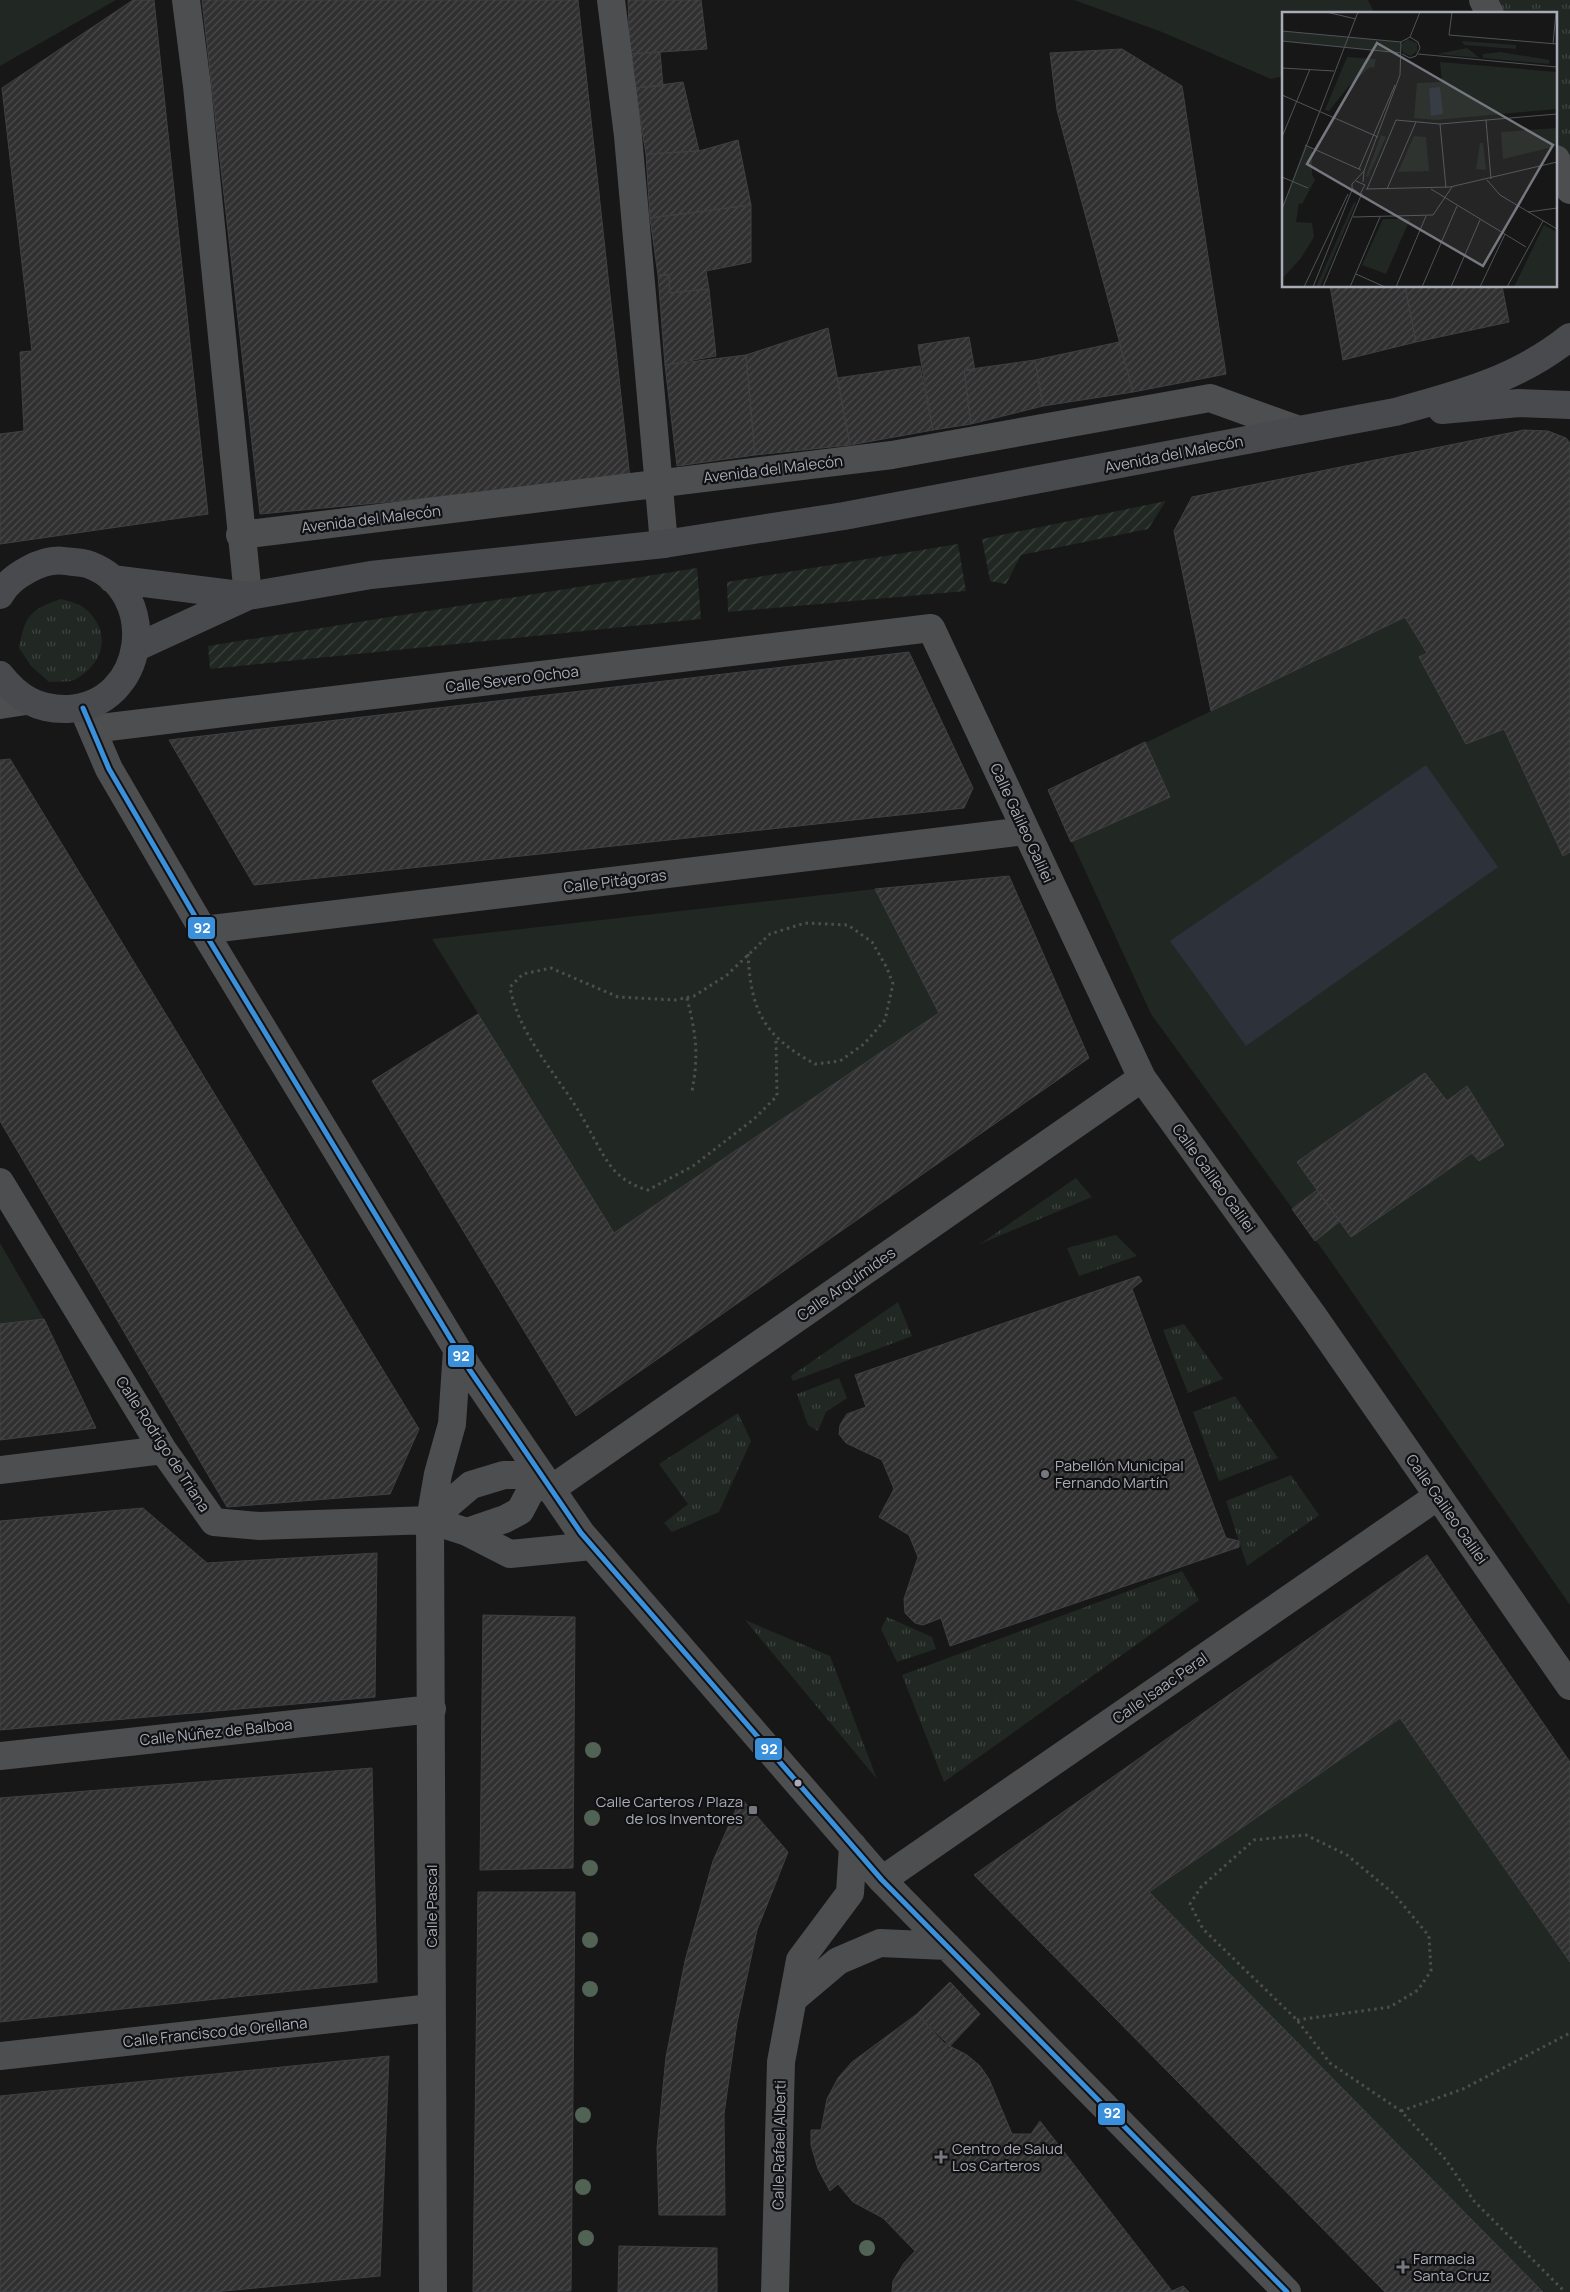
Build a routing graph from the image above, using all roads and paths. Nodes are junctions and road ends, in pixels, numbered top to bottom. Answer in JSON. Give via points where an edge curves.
{"nodes":[{"id":1,"x":186,"y":0,"type":"edge"},
{"id":2,"x":611,"y":0,"type":"edge"},
{"id":3,"x":1483,"y":0,"type":"edge"},
{"id":4,"x":1489,"y":12,"type":"edge"},
{"id":5,"x":1558,"y":163,"type":"edge"},
{"id":6,"x":1570,"y":190,"type":"edge"},
{"id":7,"x":1570,"y":337,"type":"edge"},
{"id":8,"x":1570,"y":405,"type":"edge"},
{"id":9,"x":1395,"y":412,"type":"junction"},
{"id":10,"x":1299,"y":430,"type":"junction"},
{"id":11,"x":659,"y":483,"type":"junction"},
{"id":12,"x":240,"y":535,"type":"junction"},
{"id":13,"x":664,"y":544,"type":"junction"},
{"id":14,"x":112,"y":579,"type":"junction"},
{"id":15,"x":5,"y":584,"type":"edge"},
{"id":16,"x":248,"y":596,"type":"junction"},
{"id":17,"x":931,"y":628,"type":"joint"},
{"id":18,"x":135,"y":648,"type":"junction"},
{"id":19,"x":1,"y":677,"type":"edge"},
{"id":20,"x":26,"y":701,"type":"junction"},
{"id":21,"x":0,"y":705,"type":"edge"},
{"id":22,"x":87,"y":718,"type":"junction"},
{"id":23,"x":1026,"y":831,"type":"junction"},
{"id":24,"x":203,"y":930,"type":"junction"},
{"id":25,"x":748,"y":954,"type":"junction"},
{"id":26,"x":687,"y":998,"type":"junction"},
{"id":27,"x":776,"y":1038,"type":"junction"},
{"id":28,"x":1142,"y":1078,"type":"junction"},
{"id":29,"x":692,"y":1091,"type":"dead end"},
{"id":30,"x":0,"y":1182,"type":"edge"},
{"id":31,"x":458,"y":1350,"type":"junction"},
{"id":32,"x":163,"y":1450,"type":"junction"},
{"id":33,"x":0,"y":1470,"type":"edge"},
{"id":34,"x":544,"y":1483,"type":"junction"},
{"id":35,"x":1438,"y":1496,"type":"junction"},
{"id":36,"x":430,"y":1520,"type":"junction"},
{"id":37,"x":467,"y":1532,"type":"junction"},
{"id":38,"x":592,"y":1546,"type":"junction"},
{"id":39,"x":1570,"y":1686,"type":"edge"},
{"id":40,"x":432,"y":1708,"type":"junction"},
{"id":41,"x":0,"y":1756,"type":"edge"},
{"id":42,"x":853,"y":1846,"type":"junction"},
{"id":43,"x":890,"y":1889,"type":"junction"},
{"id":44,"x":850,"y":1893,"type":"junction"},
{"id":45,"x":880,"y":1944,"type":"junction"},
{"id":46,"x":947,"y":1946,"type":"junction"},
{"id":47,"x":793,"y":1999,"type":"junction"},
{"id":48,"x":431,"y":2008,"type":"junction"},
{"id":49,"x":1297,"y":2020,"type":"junction"},
{"id":50,"x":1570,"y":2033,"type":"edge"},
{"id":51,"x":0,"y":2056,"type":"edge"},
{"id":52,"x":1401,"y":2111,"type":"junction"},
{"id":53,"x":433,"y":2292,"type":"edge"},
{"id":54,"x":775,"y":2292,"type":"edge"},
{"id":55,"x":1286,"y":2292,"type":"edge"},
{"id":56,"x":1565,"y":2292,"type":"edge"}],
"edges":[{"from":1,"to":12,"type":"street"},
{"from":2,"to":11,"type":"street","via":[[628,136]]},
{"from":3,"to":4,"type":"street"},
{"from":5,"to":6,"type":"street"},
{"from":7,"to":9,"type":"main road","via":[[1510,376]]},
{"from":8,"to":9,"type":"main road","via":[[1519,403]]},
{"from":9,"to":10,"type":"main road","name":"Avenida del Malecón"},
{"from":10,"to":11,"type":"street","name":"Avenida del Malecón","via":[[1210,398],[892,455]]},
{"from":10,"to":13,"type":"main road","name":"Avenida del Malecón","via":[[844,516]]},
{"from":11,"to":12,"type":"street","name":"Avenida del Malecón"},
{"from":11,"to":13,"type":"street"},
{"from":12,"to":16,"type":"street"},
{"from":13,"to":16,"type":"main road","name":"Avenida del Malecón","via":[[370,575]]},
{"from":14,"to":15,"type":"main road","via":[[90,565],[57,560]]},
{"from":14,"to":16,"type":"main road"},
{"from":14,"to":18,"type":"main road","via":[[130,602],[137,627]]},
{"from":16,"to":18,"type":"main road"},
{"from":17,"to":22,"type":"street","name":"Calle Severo Ochoa"},
{"from":17,"to":23,"type":"street","name":"Calle Galileo Galilei"},
{"from":18,"to":22,"type":"main road","via":[[134,660],[121,682]]},
{"from":19,"to":20,"type":"main road"},
{"from":20,"to":21,"type":"street"},
{"from":20,"to":22,"type":"main road"},
{"from":22,"to":24,"type":"street","via":[[109,769]]},
{"from":23,"to":24,"type":"street","name":"Calle Pitágoras"},
{"from":23,"to":28,"type":"street","name":"Calle Galileo Galilei"},
{"from":24,"to":31,"type":"street"},
{"from":25,"to":26,"type":"path","via":[[727,975]]},
{"from":25,"to":27,"type":"path","via":[[750,983],[763,1020]]},
{"from":25,"to":27,"type":"path","via":[[770,934],[805,923],[848,925],[872,942],[888,968],[893,984],[885,1020],[864,1044],[840,1061],[816,1064]]},
{"from":26,"to":27,"type":"path","via":[[618,997],[551,968],[523,974],[510,987],[513,1004],[540,1054],[566,1089],[613,1168],[634,1186],[648,1190],[693,1166],[777,1096]]},
{"from":26,"to":29,"type":"path","via":[[696,1035],[696,1071]]},
{"from":28,"to":34,"type":"street","name":"Calle Arquímides"},
{"from":28,"to":35,"type":"street","name":"Calle Galileo Galilei"},
{"from":30,"to":32,"type":"street","name":"Calle Rodrigo de Triana"},
{"from":31,"to":34,"type":"street"},
{"from":31,"to":36,"type":"street","name":"Calle Pascal","via":[[452,1424]]},
{"from":32,"to":33,"type":"street"},
{"from":32,"to":36,"type":"street","name":"Calle Rodrigo de Triana","via":[[214,1522],[259,1526]]},
{"from":34,"to":36,"type":"street","via":[[504,1475],[471,1485]]},
{"from":34,"to":37,"type":"street","via":[[520,1511]]},
{"from":34,"to":38,"type":"street"},
{"from":35,"to":39,"type":"street","name":"Calle Galileo Galilei"},
{"from":35,"to":43,"type":"street","name":"Calle Isaac Peral"},
{"from":36,"to":37,"type":"street","name":"Calle Rodrigo de Triana"},
{"from":36,"to":40,"type":"street","name":"Calle Pascal"},
{"from":37,"to":38,"type":"street","name":"Calle Rodrigo de Triana","via":[[510,1554]]},
{"from":38,"to":42,"type":"street"},
{"from":40,"to":41,"type":"street","name":"Calle Núñez de Balboa"},
{"from":40,"to":48,"type":"street","name":"Calle Pascal"},
{"from":42,"to":43,"type":"street"},
{"from":42,"to":44,"type":"street"},
{"from":43,"to":44,"type":"street"},
{"from":43,"to":45,"type":"street","via":[[894,1924]]},
{"from":43,"to":46,"type":"street"},
{"from":44,"to":47,"type":"street","name":"Calle Rafael Alberti","via":[[800,1960]]},
{"from":45,"to":46,"type":"street"},
{"from":45,"to":47,"type":"street","via":[[838,1961]]},
{"from":46,"to":55,"type":"street"},
{"from":47,"to":54,"type":"street","name":"Calle Rafael Alberti","via":[[781,2062]]},
{"from":48,"to":51,"type":"street","name":"Calle Francisco de Orellana"},
{"from":48,"to":53,"type":"street","name":"Calle Pascal"},
{"from":49,"to":49,"type":"path","via":[[1203,1929],[1190,1904],[1201,1886],[1254,1840],[1306,1835],[1347,1855],[1394,1894],[1429,1936],[1431,1971],[1418,1990],[1390,2007]]},
{"from":49,"to":52,"type":"path","via":[[1330,2063]]},
{"from":50,"to":52,"type":"path","via":[[1463,2089]]},
{"from":52,"to":56,"type":"path","via":[[1446,2160],[1474,2201]]}]}
